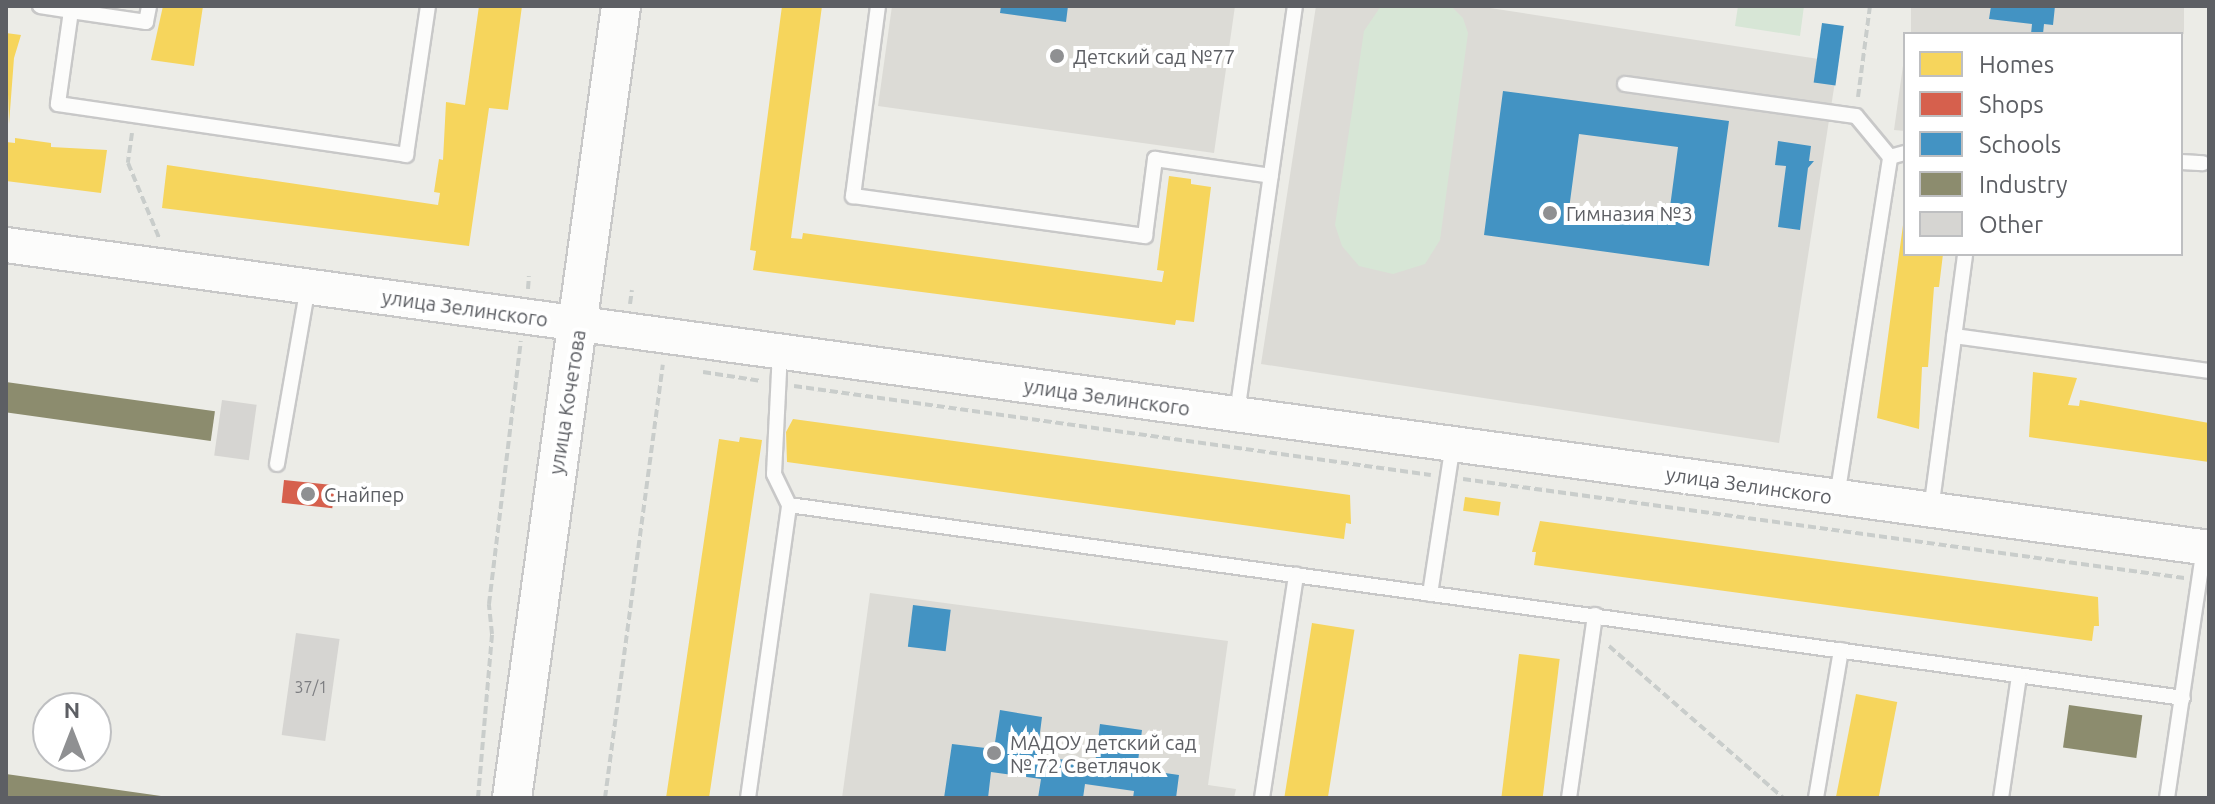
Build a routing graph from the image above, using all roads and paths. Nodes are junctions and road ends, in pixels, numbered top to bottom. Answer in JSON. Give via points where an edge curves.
{"nodes":[{"id":1,"x":40,"y":6,"type":"edge"},
{"id":2,"x":149,"y":6,"type":"edge"},
{"id":3,"x":428,"y":6,"type":"edge"},
{"id":4,"x":621,"y":6,"type":"edge"},
{"id":5,"x":878,"y":6,"type":"edge"},
{"id":6,"x":1295,"y":6,"type":"edge"},
{"id":7,"x":1870,"y":6,"type":"edge"},
{"id":8,"x":71,"y":11,"type":"junction"},
{"id":9,"x":1625,"y":84,"type":"dead end"},
{"id":10,"x":134,"y":115,"type":"junction"},
{"id":11,"x":1856,"y":116,"type":"junction"},
{"id":12,"x":1898,"y":155,"type":"edge"},
{"id":13,"x":2183,"y":162,"type":"edge"},
{"id":14,"x":2203,"y":163,"type":"dead end"},
{"id":15,"x":1271,"y":176,"type":"junction"},
{"id":16,"x":160,"y":241,"type":"dead end"},
{"id":17,"x":6,"y":245,"type":"edge"},
{"id":18,"x":1965,"y":256,"type":"edge"},
{"id":19,"x":529,"y":276,"type":"dead end"},
{"id":20,"x":308,"y":287,"type":"junction"},
{"id":21,"x":522,"y":330,"type":"junction"},
{"id":22,"x":1954,"y":336,"type":"junction"},
{"id":23,"x":578,"y":339,"type":"junction"},
{"id":24,"x":650,"y":363,"type":"dead end"},
{"id":25,"x":663,"y":365,"type":"junction"},
{"id":26,"x":678,"y":368,"type":"dead end"},
{"id":27,"x":779,"y":368,"type":"junction"},
{"id":28,"x":692,"y":370,"type":"dead end"},
{"id":29,"x":2209,"y":371,"type":"edge"},
{"id":30,"x":1237,"y":414,"type":"junction"},
{"id":31,"x":1453,"y":444,"type":"junction"},
{"id":32,"x":277,"y":464,"type":"dead end"},
{"id":33,"x":1448,"y":477,"type":"junction"},
{"id":34,"x":1837,"y":497,"type":"junction"},
{"id":35,"x":789,"y":505,"type":"junction"},
{"id":36,"x":1931,"y":510,"type":"junction"},
{"id":37,"x":2204,"y":558,"type":"edge"},
{"id":38,"x":1296,"y":575,"type":"junction"},
{"id":39,"x":1430,"y":594,"type":"junction"},
{"id":40,"x":1595,"y":615,"type":"junction"},
{"id":41,"x":1593,"y":631,"type":"junction"},
{"id":42,"x":1841,"y":650,"type":"junction"},
{"id":43,"x":2019,"y":676,"type":"junction"},
{"id":44,"x":2183,"y":698,"type":"junction"},
{"id":45,"x":478,"y":798,"type":"edge"},
{"id":46,"x":512,"y":798,"type":"edge"},
{"id":47,"x":605,"y":798,"type":"edge"},
{"id":48,"x":748,"y":798,"type":"edge"},
{"id":49,"x":1262,"y":798,"type":"edge"},
{"id":50,"x":1569,"y":798,"type":"edge"},
{"id":51,"x":1783,"y":798,"type":"edge"},
{"id":52,"x":1816,"y":798,"type":"edge"},
{"id":53,"x":2001,"y":798,"type":"edge"},
{"id":54,"x":2167,"y":798,"type":"edge"}],
"edges":[{"from":1,"to":8,"type":"lane"},
{"from":2,"to":8,"type":"lane","via":[[146,22]]},
{"from":3,"to":10,"type":"lane","via":[[406,155]]},
{"from":4,"to":23,"type":"main road","name":"улица Кочетова"},
{"from":5,"to":15,"type":"lane","via":[[853,196],[1145,236],[1155,159]]},
{"from":6,"to":15,"type":"lane"},
{"from":7,"to":11,"type":"path"},
{"from":8,"to":10,"type":"lane","via":[[58,104]]},
{"from":9,"to":11,"type":"lane"},
{"from":10,"to":16,"type":"path","via":[[128,163]]},
{"from":11,"to":12,"type":"lane"},
{"from":12,"to":34,"type":"lane"},
{"from":13,"to":14,"type":"lane"},
{"from":15,"to":30,"type":"lane"},
{"from":17,"to":20,"type":"street","name":"улица Зелинского"},
{"from":18,"to":22,"type":"lane"},
{"from":19,"to":21,"type":"path"},
{"from":20,"to":21,"type":"street","name":"улица Зелинского"},
{"from":20,"to":32,"type":"lane"},
{"from":21,"to":23,"type":"street","name":"улица Зелинского"},
{"from":21,"to":23,"type":"path"},
{"from":21,"to":45,"type":"path","via":[[489,604],[492,634]]},
{"from":22,"to":29,"type":"lane"},
{"from":22,"to":36,"type":"lane"},
{"from":23,"to":27,"type":"street","name":"улица Зелинского"},
{"from":23,"to":46,"type":"main road","name":"улица Кочетова"},
{"from":24,"to":25,"type":"path"},
{"from":25,"to":26,"type":"path"},
{"from":25,"to":47,"type":"path"},
{"from":27,"to":28,"type":"path"},
{"from":27,"to":30,"type":"street","name":"улица Зелинского"},
{"from":27,"to":33,"type":"path"},
{"from":27,"to":35,"type":"lane","via":[[774,474]]},
{"from":30,"to":31,"type":"street","name":"улица Зелинского"},
{"from":31,"to":33,"type":"lane"},
{"from":31,"to":34,"type":"street","name":"улица Зелинского"},
{"from":33,"to":37,"type":"path"},
{"from":33,"to":39,"type":"lane"},
{"from":34,"to":36,"type":"street","name":"улица Зелинского"},
{"from":35,"to":38,"type":"lane"},
{"from":35,"to":48,"type":"lane"},
{"from":36,"to":37,"type":"street","name":"улица Зелинского"},
{"from":37,"to":44,"type":"lane"},
{"from":38,"to":39,"type":"lane"},
{"from":38,"to":49,"type":"lane"},
{"from":39,"to":40,"type":"lane"},
{"from":40,"to":41,"type":"lane"},
{"from":40,"to":42,"type":"lane"},
{"from":41,"to":50,"type":"lane"},
{"from":41,"to":51,"type":"path"},
{"from":42,"to":43,"type":"lane"},
{"from":42,"to":52,"type":"lane"},
{"from":43,"to":44,"type":"lane"},
{"from":43,"to":53,"type":"lane"},
{"from":44,"to":54,"type":"lane"}]}
